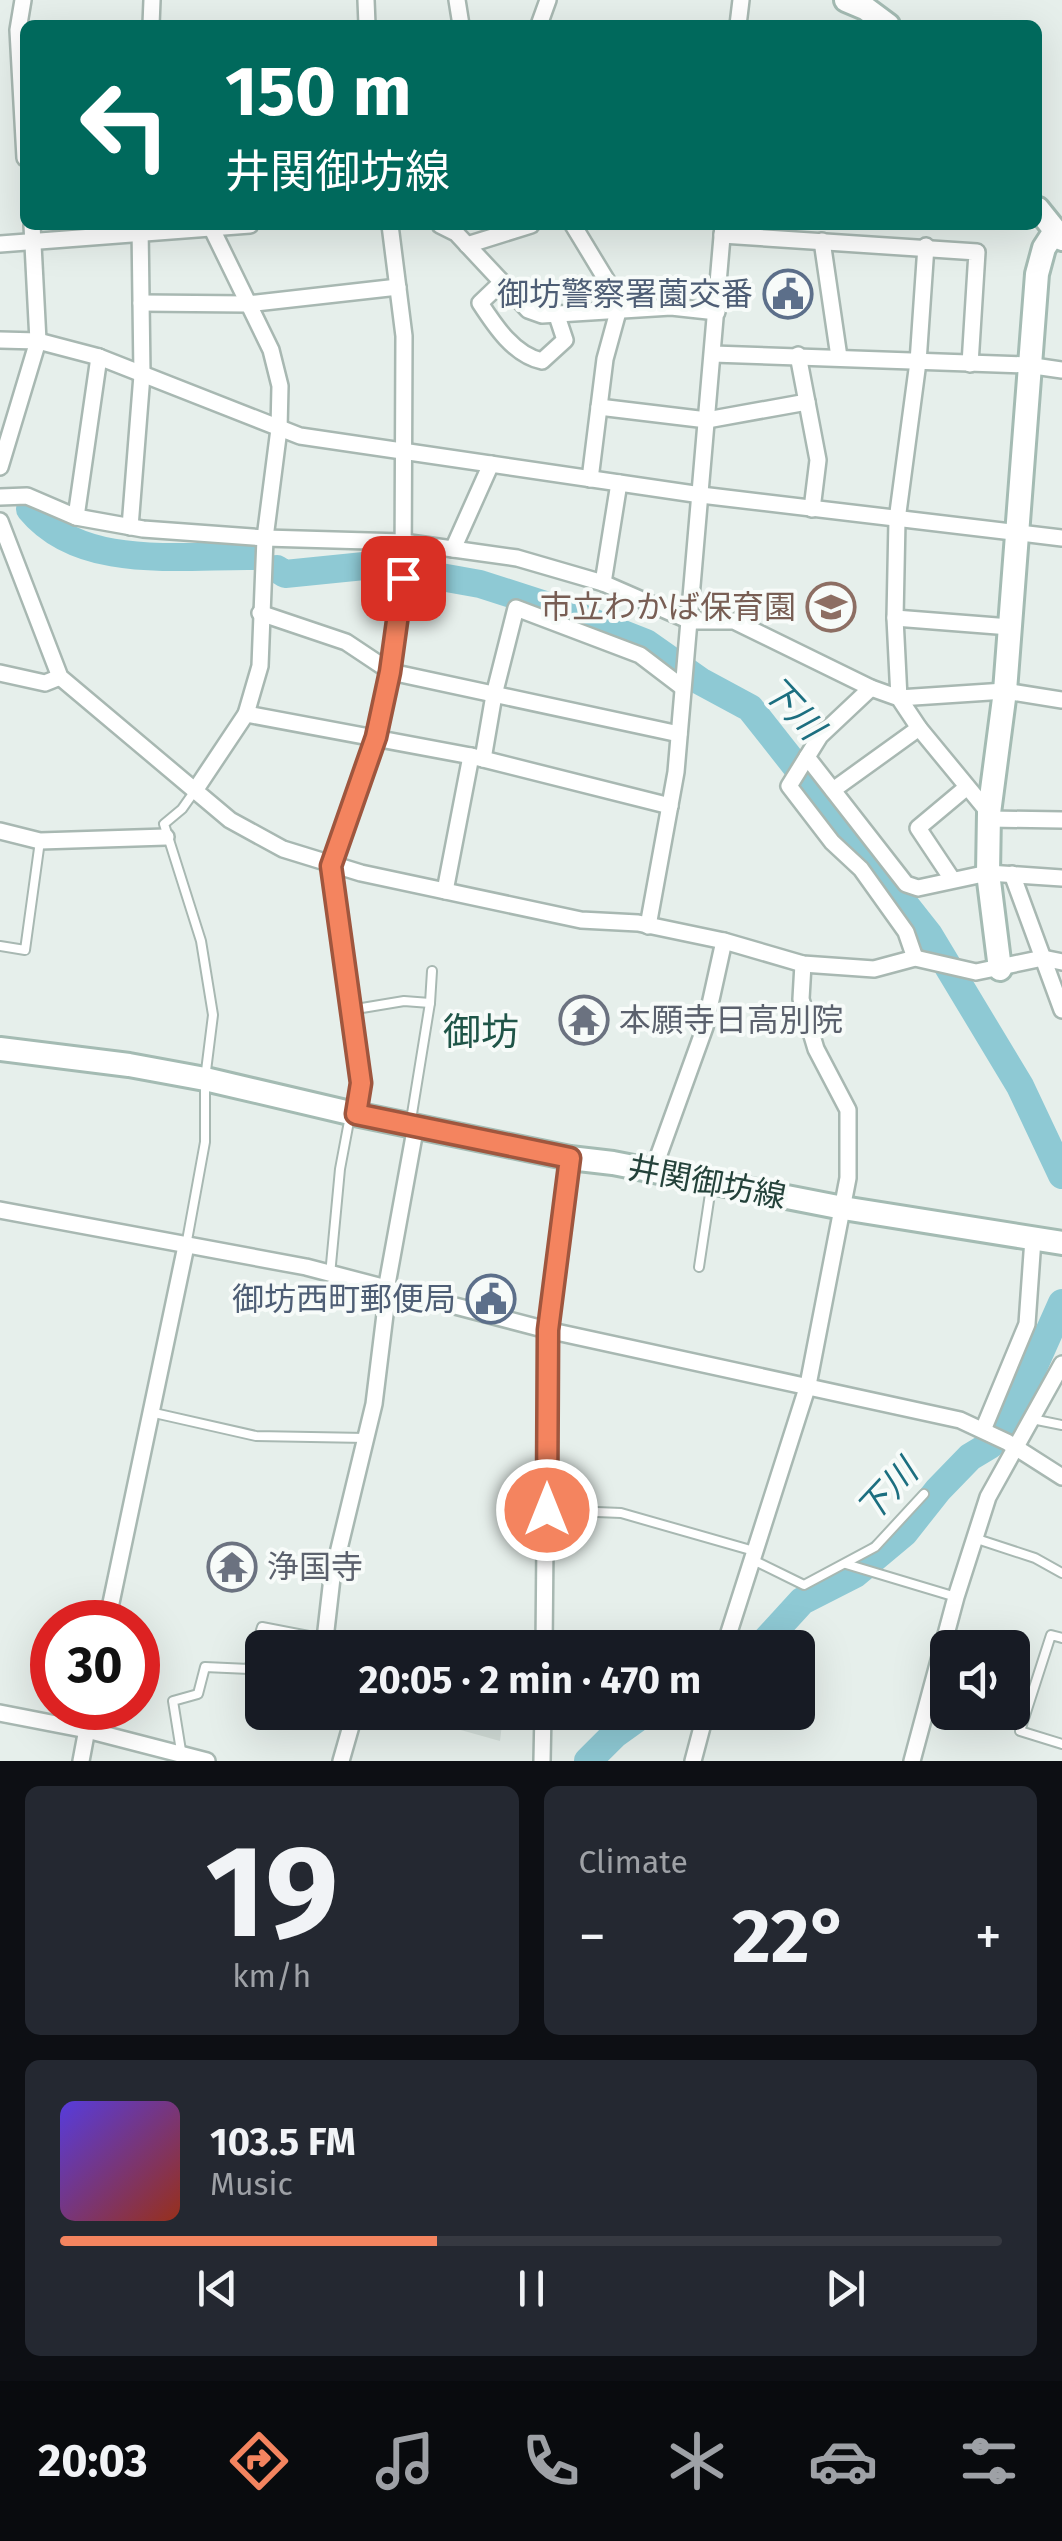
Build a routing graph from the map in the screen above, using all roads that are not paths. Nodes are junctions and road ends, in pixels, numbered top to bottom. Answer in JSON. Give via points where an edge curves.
{"nodes":[{"id":1,"x":846,"y":0,"type":"edge"},
{"id":2,"x":882,"y":20,"type":"edge"},
{"id":3,"x":20,"y":84,"type":"edge"},
{"id":4,"x":19,"y":111,"type":"edge"},
{"id":5,"x":1042,"y":214,"type":"edge"},
{"id":6,"x":113,"y":230,"type":"edge"},
{"id":7,"x":140,"y":230,"type":"edge"},
{"id":8,"x":211,"y":230,"type":"edge"},
{"id":9,"x":391,"y":230,"type":"edge"},
{"id":10,"x":450,"y":230,"type":"edge"},
{"id":11,"x":515,"y":230,"type":"edge"},
{"id":12,"x":576,"y":230,"type":"edge"},
{"id":13,"x":722,"y":230,"type":"edge"},
{"id":14,"x":32,"y":233,"type":"edge"},
{"id":15,"x":1059,"y":235,"type":"edge"},
{"id":16,"x":822,"y":241,"type":"junction"},
{"id":17,"x":0,"y":244,"type":"edge"},
{"id":18,"x":467,"y":245,"type":"junction"},
{"id":19,"x":926,"y":246,"type":"junction"},
{"id":20,"x":502,"y":282,"type":"junction"},
{"id":21,"x":398,"y":287,"type":"junction"},
{"id":22,"x":141,"y":303,"type":"junction"},
{"id":23,"x":247,"y":304,"type":"junction"},
{"id":24,"x":619,"y":308,"type":"junction"},
{"id":25,"x":716,"y":312,"type":"junction"},
{"id":26,"x":556,"y":313,"type":"junction"},
{"id":27,"x":0,"y":340,"type":"edge"},
{"id":28,"x":38,"y":341,"type":"junction"},
{"id":29,"x":713,"y":354,"type":"junction"},
{"id":30,"x":798,"y":355,"type":"junction"},
{"id":31,"x":99,"y":357,"type":"junction"},
{"id":32,"x":839,"y":358,"type":"junction"},
{"id":33,"x":918,"y":362,"type":"junction"},
{"id":34,"x":970,"y":364,"type":"junction"},
{"id":35,"x":1028,"y":364,"type":"junction"},
{"id":36,"x":1062,"y":370,"type":"edge"},
{"id":37,"x":142,"y":375,"type":"junction"},
{"id":38,"x":807,"y":402,"type":"junction"},
{"id":39,"x":599,"y":407,"type":"junction"},
{"id":40,"x":708,"y":420,"type":"junction"},
{"id":41,"x":279,"y":429,"type":"junction"},
{"id":42,"x":403,"y":451,"type":"junction"},
{"id":43,"x":490,"y":464,"type":"junction"},
{"id":44,"x":0,"y":467,"type":"edge"},
{"id":45,"x":590,"y":479,"type":"junction"},
{"id":46,"x":619,"y":483,"type":"junction"},
{"id":47,"x":701,"y":495,"type":"junction"},
{"id":48,"x":0,"y":497,"type":"edge"},
{"id":49,"x":812,"y":510,"type":"junction"},
{"id":50,"x":76,"y":516,"type":"junction"},
{"id":51,"x":898,"y":520,"type":"junction"},
{"id":52,"x":0,"y":522,"type":"edge"},
{"id":53,"x":130,"y":527,"type":"junction"},
{"id":54,"x":1016,"y":532,"type":"junction"},
{"id":55,"x":265,"y":538,"type":"junction"},
{"id":56,"x":1062,"y":538,"type":"edge"},
{"id":57,"x":403,"y":549,"type":"junction"},
{"id":58,"x":453,"y":549,"type":"junction"},
{"id":59,"x":603,"y":583,"type":"junction"},
{"id":60,"x":260,"y":612,"type":"junction"},
{"id":61,"x":895,"y":618,"type":"junction"},
{"id":62,"x":690,"y":621,"type":"junction"},
{"id":63,"x":1010,"y":626,"type":"junction"},
{"id":64,"x":390,"y":672,"type":"junction"},
{"id":65,"x":0,"y":673,"type":"edge"},
{"id":66,"x":60,"y":677,"type":"junction"},
{"id":67,"x":682,"y":684,"type":"junction"},
{"id":68,"x":871,"y":688,"type":"junction"},
{"id":69,"x":1005,"y":691,"type":"junction"},
{"id":70,"x":494,"y":695,"type":"junction"},
{"id":71,"x":899,"y":698,"type":"junction"},
{"id":72,"x":1062,"y":700,"type":"edge"},
{"id":73,"x":246,"y":714,"type":"junction"},
{"id":74,"x":919,"y":728,"type":"junction"},
{"id":75,"x":679,"y":734,"type":"junction"},
{"id":76,"x":376,"y":737,"type":"junction"},
{"id":77,"x":477,"y":758,"type":"junction"},
{"id":78,"x":806,"y":760,"type":"junction"},
{"id":79,"x":967,"y":787,"type":"junction"},
{"id":80,"x":196,"y":789,"type":"junction"},
{"id":81,"x":834,"y":790,"type":"junction"},
{"id":82,"x":670,"y":806,"type":"junction"},
{"id":83,"x":989,"y":816,"type":"junction"},
{"id":84,"x":1062,"y":820,"type":"edge"},
{"id":85,"x":0,"y":831,"type":"edge"},
{"id":86,"x":166,"y":837,"type":"junction"},
{"id":87,"x":40,"y":840,"type":"junction"},
{"id":88,"x":331,"y":866,"type":"junction"},
{"id":89,"x":988,"y":872,"type":"junction"},
{"id":90,"x":1012,"y":874,"type":"junction"},
{"id":91,"x":1062,"y":878,"type":"edge"},
{"id":92,"x":952,"y":879,"type":"junction"},
{"id":93,"x":445,"y":891,"type":"junction"},
{"id":94,"x":648,"y":926,"type":"junction"},
{"id":95,"x":724,"y":941,"type":"junction"},
{"id":96,"x":0,"y":946,"type":"edge"},
{"id":97,"x":1043,"y":958,"type":"junction"},
{"id":98,"x":924,"y":959,"type":"junction"},
{"id":99,"x":1062,"y":962,"type":"edge"},
{"id":100,"x":803,"y":964,"type":"junction"},
{"id":101,"x":1000,"y":969,"type":"junction"},
{"id":102,"x":432,"y":971,"type":"dead end"},
{"id":103,"x":430,"y":1003,"type":"junction"},
{"id":104,"x":350,"y":1010,"type":"junction"},
{"id":105,"x":1062,"y":1010,"type":"edge"},
{"id":106,"x":0,"y":1049,"type":"edge"},
{"id":107,"x":206,"y":1079,"type":"junction"},
{"id":108,"x":353,"y":1114,"type":"junction"},
{"id":109,"x":413,"y":1125,"type":"junction"},
{"id":110,"x":570,"y":1158,"type":"junction"},
{"id":111,"x":653,"y":1171,"type":"junction"},
{"id":112,"x":712,"y":1182,"type":"junction"},
{"id":113,"x":843,"y":1208,"type":"junction"},
{"id":114,"x":0,"y":1210,"type":"edge"},
{"id":115,"x":1033,"y":1240,"type":"junction"},
{"id":116,"x":1062,"y":1243,"type":"edge"},
{"id":117,"x":186,"y":1246,"type":"junction"},
{"id":118,"x":700,"y":1267,"type":"dead end"},
{"id":119,"x":330,"y":1275,"type":"junction"},
{"id":120,"x":387,"y":1290,"type":"junction"},
{"id":121,"x":548,"y":1330,"type":"junction"},
{"id":122,"x":1062,"y":1364,"type":"edge"},
{"id":123,"x":808,"y":1384,"type":"junction"},
{"id":124,"x":150,"y":1412,"type":"junction"},
{"id":125,"x":1032,"y":1419,"type":"junction"},
{"id":126,"x":1062,"y":1426,"type":"edge"},
{"id":127,"x":983,"y":1430,"type":"junction"},
{"id":128,"x":366,"y":1438,"type":"junction"},
{"id":129,"x":1012,"y":1445,"type":"junction"},
{"id":130,"x":1062,"y":1477,"type":"edge"},
{"id":131,"x":924,"y":1494,"type":"dead end"},
{"id":132,"x":547,"y":1510,"type":"junction"},
{"id":133,"x":974,"y":1538,"type":"junction"},
{"id":134,"x":753,"y":1555,"type":"junction"},
{"id":135,"x":848,"y":1564,"type":"junction"},
{"id":136,"x":1062,"y":1573,"type":"edge"},
{"id":137,"x":956,"y":1597,"type":"junction"},
{"id":138,"x":112,"y":1600,"type":"edge"},
{"id":139,"x":327,"y":1630,"type":"edge"},
{"id":140,"x":544,"y":1630,"type":"edge"},
{"id":141,"x":730,"y":1630,"type":"edge"},
{"id":142,"x":1062,"y":1638,"type":"edge"},
{"id":143,"x":245,"y":1669,"type":"edge"},
{"id":144,"x":1030,"y":1699,"type":"edge"},
{"id":145,"x":926,"y":1702,"type":"junction"},
{"id":146,"x":930,"y":1703,"type":"edge"},
{"id":147,"x":0,"y":1712,"type":"edge"},
{"id":148,"x":30,"y":1718,"type":"edge"},
{"id":149,"x":86,"y":1730,"type":"joint"},
{"id":150,"x":350,"y":1730,"type":"edge"},
{"id":151,"x":543,"y":1730,"type":"edge"},
{"id":152,"x":702,"y":1730,"type":"edge"},
{"id":153,"x":1020,"y":1730,"type":"edge"},
{"id":154,"x":1062,"y":1744,"type":"edge"},
{"id":155,"x":182,"y":1757,"type":"edge"},
{"id":156,"x":81,"y":1761,"type":"edge"},
{"id":157,"x":207,"y":1761,"type":"edge"},
{"id":158,"x":341,"y":1761,"type":"edge"},
{"id":159,"x":542,"y":1761,"type":"edge"},
{"id":160,"x":694,"y":1761,"type":"edge"},
{"id":161,"x":912,"y":1761,"type":"edge"}],
"edges":[{"from":1,"to":2,"type":"main road"},
{"from":3,"to":4,"type":"street"},
{"from":5,"to":15,"type":"main road"},
{"from":6,"to":14,"type":"street"},
{"from":7,"to":22,"type":"street"},
{"from":8,"to":23,"type":"street"},
{"from":9,"to":21,"type":"street"},
{"from":10,"to":18,"type":"street"},
{"from":11,"to":18,"type":"street"},
{"from":12,"to":24,"type":"street"},
{"from":13,"to":16,"type":"street"},
{"from":13,"to":25,"type":"street"},
{"from":14,"to":17,"type":"street"},
{"from":14,"to":28,"type":"street"},
{"from":15,"to":35,"type":"main road","via":[[1044,248],[1037,274]]},
{"from":16,"to":19,"type":"street"},
{"from":16,"to":32,"type":"street"},
{"from":18,"to":20,"type":"street"},
{"from":19,"to":33,"type":"street"},
{"from":19,"to":34,"type":"street","via":[[976,252]]},
{"from":20,"to":26,"type":"street","via":[[528,310]]},
{"from":20,"to":26,"type":"street","via":[[480,303],[530,358],[542,360],[565,340]]},
{"from":21,"to":23,"type":"street"},
{"from":21,"to":42,"type":"street"},
{"from":22,"to":23,"type":"street"},
{"from":22,"to":37,"type":"street"},
{"from":23,"to":41,"type":"street","via":[[271,350],[280,386]]},
{"from":24,"to":25,"type":"street"},
{"from":24,"to":26,"type":"street"},
{"from":24,"to":39,"type":"street"},
{"from":25,"to":29,"type":"street"},
{"from":27,"to":28,"type":"street"},
{"from":28,"to":31,"type":"street"},
{"from":28,"to":44,"type":"street"},
{"from":29,"to":30,"type":"street"},
{"from":29,"to":40,"type":"street"},
{"from":30,"to":32,"type":"street"},
{"from":30,"to":38,"type":"street"},
{"from":31,"to":37,"type":"street"},
{"from":31,"to":50,"type":"street"},
{"from":32,"to":33,"type":"street"},
{"from":33,"to":34,"type":"street"},
{"from":33,"to":51,"type":"street"},
{"from":34,"to":35,"type":"street"},
{"from":35,"to":36,"type":"street"},
{"from":35,"to":54,"type":"main road"},
{"from":37,"to":41,"type":"street"},
{"from":37,"to":53,"type":"street"},
{"from":38,"to":40,"type":"street"},
{"from":38,"to":49,"type":"street","via":[[818,460]]},
{"from":39,"to":40,"type":"street"},
{"from":39,"to":45,"type":"street"},
{"from":40,"to":47,"type":"street"},
{"from":41,"to":42,"type":"street"},
{"from":41,"to":55,"type":"street"},
{"from":42,"to":43,"type":"street"},
{"from":42,"to":57,"type":"street"},
{"from":43,"to":45,"type":"street"},
{"from":43,"to":58,"type":"street"},
{"from":45,"to":46,"type":"street"},
{"from":46,"to":47,"type":"street"},
{"from":46,"to":59,"type":"street"},
{"from":47,"to":49,"type":"street"},
{"from":47,"to":62,"type":"street"},
{"from":48,"to":50,"type":"street","via":[[28,496]]},
{"from":49,"to":51,"type":"street"},
{"from":50,"to":53,"type":"street"},
{"from":51,"to":54,"type":"street"},
{"from":51,"to":61,"type":"street"},
{"from":52,"to":66,"type":"street"},
{"from":53,"to":55,"type":"street"},
{"from":54,"to":56,"type":"street"},
{"from":54,"to":63,"type":"main road"},
{"from":55,"to":57,"type":"street"},
{"from":55,"to":60,"type":"street"},
{"from":57,"to":58,"type":"street"},
{"from":57,"to":64,"type":"street"},
{"from":58,"to":59,"type":"street","via":[[517,558]]},
{"from":59,"to":62,"type":"street"},
{"from":60,"to":64,"type":"street","via":[[346,642]]},
{"from":60,"to":73,"type":"street","via":[[260,666]]},
{"from":61,"to":63,"type":"street"},
{"from":61,"to":71,"type":"street"},
{"from":62,"to":67,"type":"street"},
{"from":62,"to":68,"type":"street","via":[[734,620]]},
{"from":63,"to":69,"type":"main road"},
{"from":64,"to":70,"type":"street"},
{"from":64,"to":76,"type":"street"},
{"from":65,"to":66,"type":"street","via":[[45,683]]},
{"from":66,"to":80,"type":"street"},
{"from":67,"to":70,"type":"street","via":[[640,655],[516,608]]},
{"from":67,"to":75,"type":"street"},
{"from":68,"to":71,"type":"street"},
{"from":68,"to":78,"type":"street","via":[[820,736]]},
{"from":69,"to":71,"type":"street"},
{"from":69,"to":72,"type":"street"},
{"from":69,"to":83,"type":"main road"},
{"from":70,"to":75,"type":"street"},
{"from":70,"to":77,"type":"street"},
{"from":71,"to":74,"type":"street"},
{"from":73,"to":76,"type":"street"},
{"from":73,"to":80,"type":"street"},
{"from":74,"to":79,"type":"street"},
{"from":74,"to":81,"type":"street"},
{"from":75,"to":82,"type":"street"},
{"from":76,"to":77,"type":"street"},
{"from":76,"to":88,"type":"street"},
{"from":77,"to":82,"type":"street"},
{"from":77,"to":93,"type":"street"},
{"from":78,"to":81,"type":"street"},
{"from":78,"to":98,"type":"street","via":[[789,786],[861,869]]},
{"from":79,"to":83,"type":"street"},
{"from":79,"to":92,"type":"street","via":[[918,828]]},
{"from":80,"to":86,"type":"lane","via":[[164,824]]},
{"from":80,"to":88,"type":"street","via":[[230,820]]},
{"from":81,"to":92,"type":"street","via":[[906,884],[918,888]]},
{"from":82,"to":94,"type":"street"},
{"from":83,"to":84,"type":"street"},
{"from":83,"to":89,"type":"main road"},
{"from":85,"to":87,"type":"street"},
{"from":86,"to":87,"type":"street"},
{"from":86,"to":107,"type":"lane","via":[[197,927],[213,1014]]},
{"from":87,"to":96,"type":"lane","via":[[25,950]]},
{"from":88,"to":93,"type":"street"},
{"from":88,"to":104,"type":"street"},
{"from":89,"to":90,"type":"street"},
{"from":89,"to":92,"type":"street"},
{"from":89,"to":101,"type":"main road"},
{"from":90,"to":91,"type":"street"},
{"from":90,"to":97,"type":"street"},
{"from":93,"to":94,"type":"street","via":[[581,920]]},
{"from":94,"to":95,"type":"street"},
{"from":95,"to":100,"type":"street"},
{"from":95,"to":111,"type":"street","via":[[705,1027]]},
{"from":97,"to":99,"type":"street"},
{"from":97,"to":101,"type":"street"},
{"from":97,"to":105,"type":"street"},
{"from":98,"to":100,"type":"street","via":[[874,969]]},
{"from":98,"to":101,"type":"street","via":[[968,971]]},
{"from":100,"to":113,"type":"street","via":[[800,999],[816,1049],[848,1110]]},
{"from":102,"to":103,"type":"lane"},
{"from":103,"to":104,"type":"lane","via":[[404,1000]]},
{"from":103,"to":109,"type":"lane"},
{"from":104,"to":108,"type":"street","via":[[361,1083]]},
{"from":106,"to":107,"type":"main road","name":"井関御坊線"},
{"from":107,"to":108,"type":"main road","name":"井関御坊線"},
{"from":107,"to":117,"type":"lane","via":[[206,1142]]},
{"from":108,"to":109,"type":"main road","name":"井関御坊線"},
{"from":108,"to":119,"type":"lane","via":[[340,1169]]},
{"from":109,"to":110,"type":"main road","name":"井関御坊線"},
{"from":109,"to":120,"type":"street"},
{"from":110,"to":111,"type":"main road","name":"井関御坊線"},
{"from":110,"to":121,"type":"street"},
{"from":111,"to":112,"type":"main road","name":"井関御坊線"},
{"from":112,"to":113,"type":"main road","name":"井関御坊線"},
{"from":112,"to":118,"type":"lane"},
{"from":113,"to":115,"type":"main road","name":"井関御坊線"},
{"from":113,"to":123,"type":"street"},
{"from":114,"to":117,"type":"street"},
{"from":115,"to":116,"type":"main road","name":"井関御坊線"},
{"from":115,"to":127,"type":"street","via":[[1026,1324]]},
{"from":117,"to":119,"type":"street"},
{"from":117,"to":124,"type":"street"},
{"from":119,"to":120,"type":"street"},
{"from":120,"to":121,"type":"street"},
{"from":120,"to":128,"type":"street"},
{"from":121,"to":123,"type":"street"},
{"from":121,"to":132,"type":"street"},
{"from":122,"to":125,"type":"street"},
{"from":123,"to":127,"type":"street"},
{"from":123,"to":134,"type":"street"},
{"from":124,"to":128,"type":"lane","via":[[256,1436]]},
{"from":124,"to":138,"type":"street"},
{"from":125,"to":126,"type":"lane"},
{"from":125,"to":129,"type":"street"},
{"from":127,"to":129,"type":"street"},
{"from":128,"to":139,"type":"street","via":[[332,1578]]},
{"from":129,"to":130,"type":"street"},
{"from":129,"to":133,"type":"street"},
{"from":131,"to":135,"type":"lane","via":[[888,1536]]},
{"from":132,"to":134,"type":"lane","via":[[621,1512]]},
{"from":132,"to":140,"type":"street"},
{"from":133,"to":136,"type":"lane"},
{"from":133,"to":137,"type":"street"},
{"from":134,"to":135,"type":"lane","via":[[804,1585]]},
{"from":134,"to":141,"type":"street"},
{"from":135,"to":137,"type":"lane"},
{"from":137,"to":145,"type":"street"},
{"from":142,"to":144,"type":"lane","via":[[1051,1635]]},
{"from":143,"to":155,"type":"lane","via":[[206,1667],[198,1694],[173,1701]]},
{"from":145,"to":146,"type":"lane"},
{"from":145,"to":161,"type":"street"},
{"from":147,"to":148,"type":"street"},
{"from":149,"to":155,"type":"street"},
{"from":149,"to":156,"type":"street"},
{"from":150,"to":158,"type":"street"},
{"from":151,"to":159,"type":"street"},
{"from":152,"to":160,"type":"street"},
{"from":153,"to":154,"type":"lane"},
{"from":155,"to":157,"type":"street"}]}
